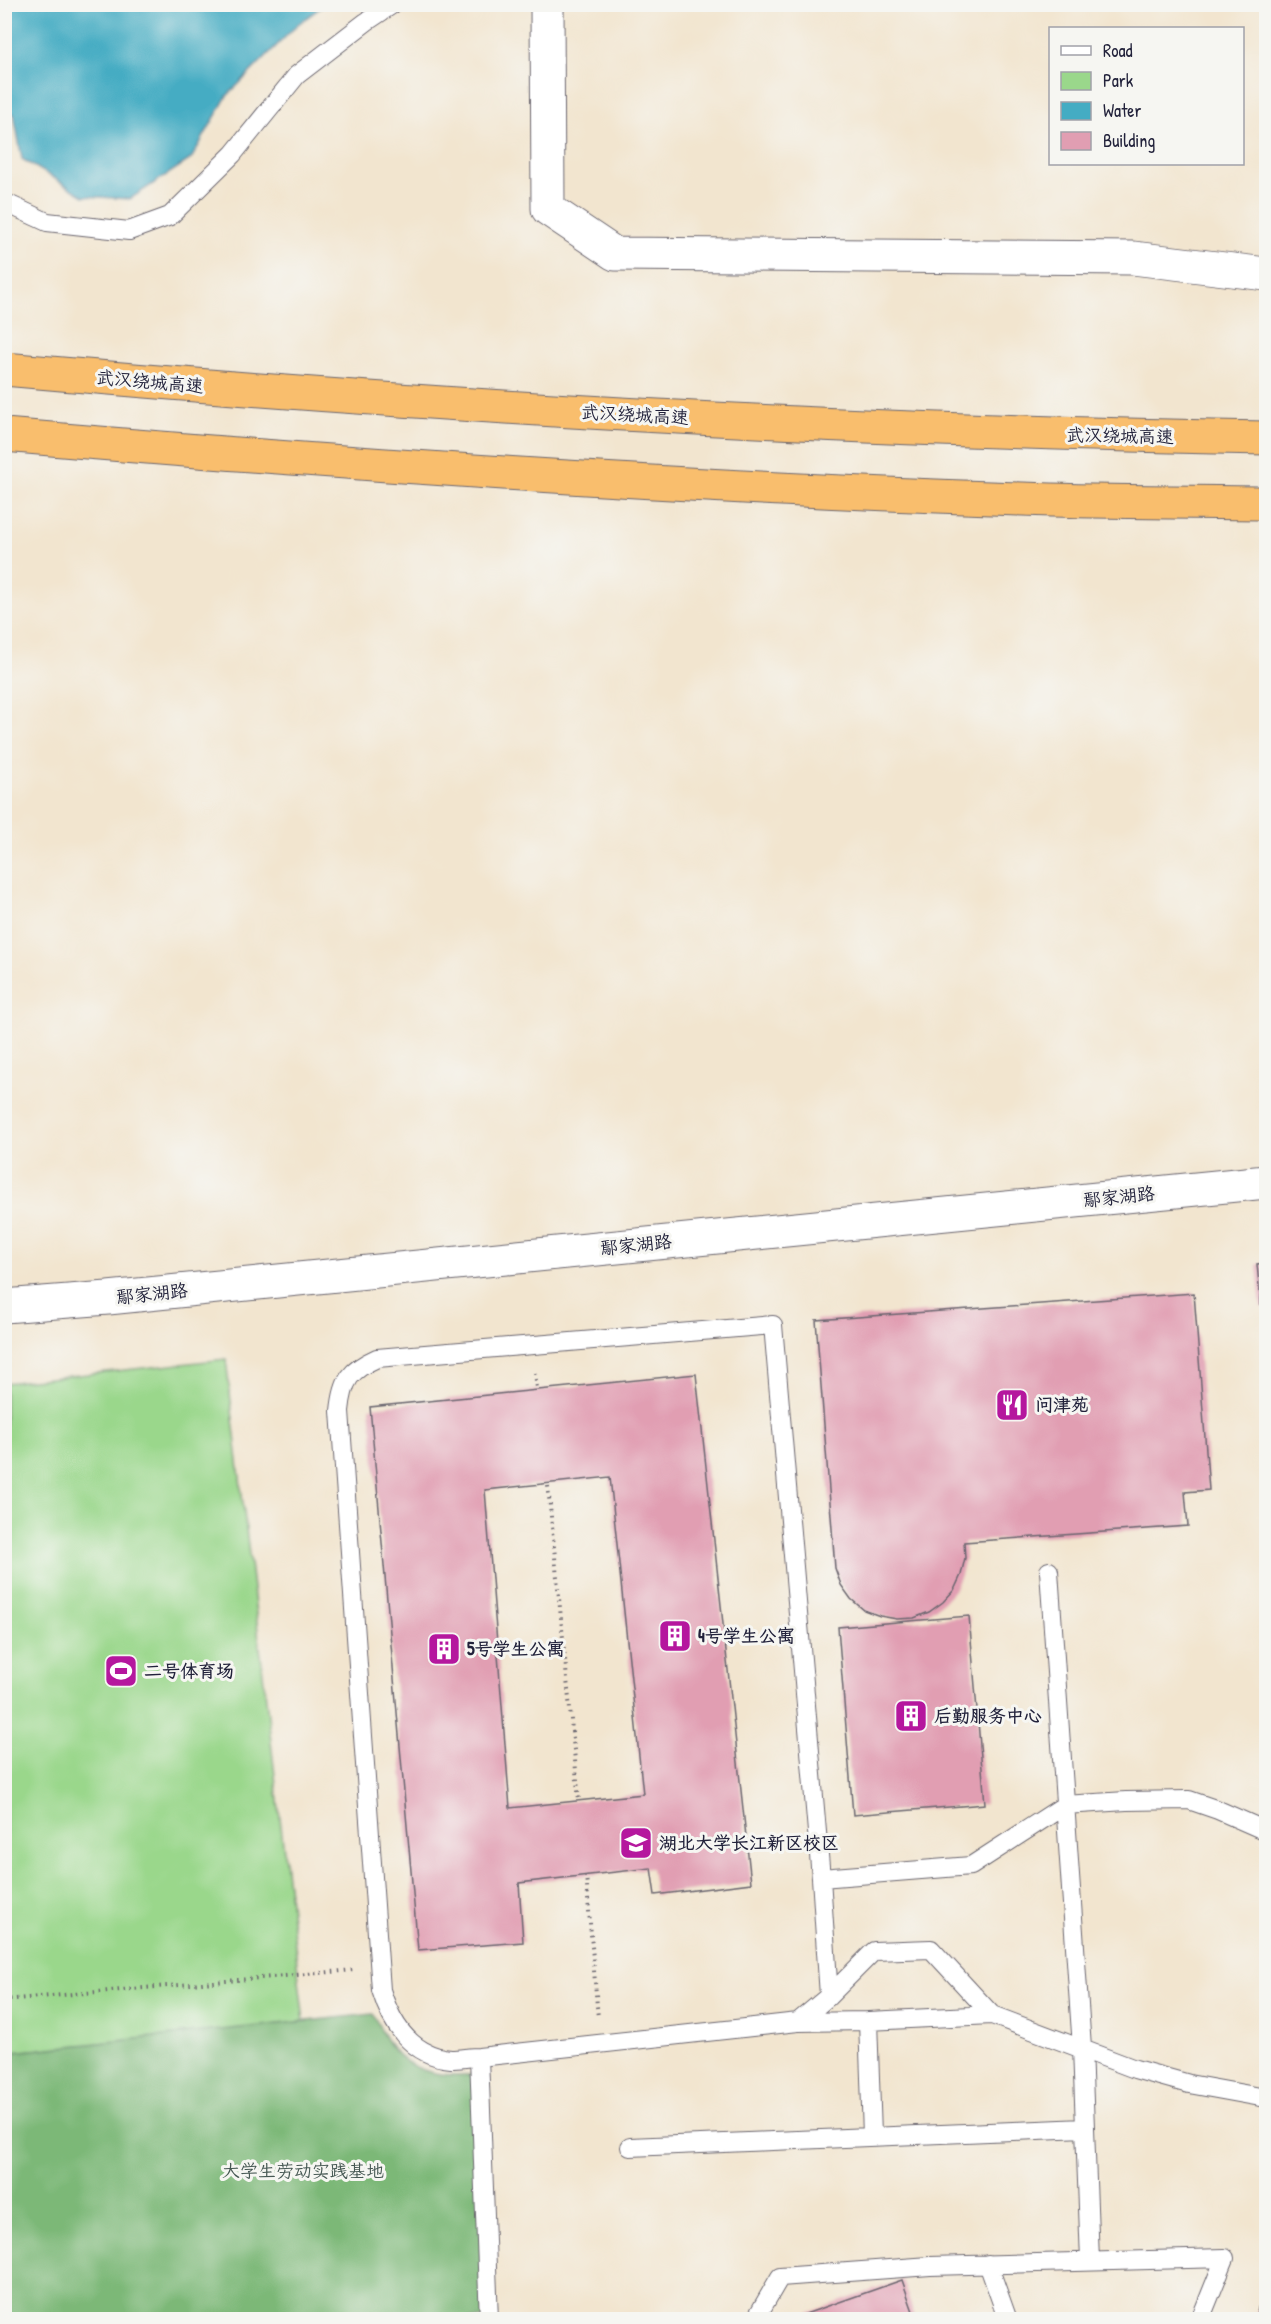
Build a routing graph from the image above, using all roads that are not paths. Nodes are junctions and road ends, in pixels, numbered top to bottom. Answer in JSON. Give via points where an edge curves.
{"nodes":[{"id":1,"x":393,"y":4,"type":"edge"},
{"id":2,"x":547,"y":4,"type":"edge"},
{"id":3,"x":4,"y":202,"type":"edge"},
{"id":4,"x":1266,"y":274,"type":"edge"},
{"id":5,"x":4,"y":369,"type":"edge"},
{"id":6,"x":4,"y":435,"type":"edge"},
{"id":7,"x":1266,"y":438,"type":"edge"},
{"id":8,"x":1266,"y":503,"type":"edge"},
{"id":9,"x":1266,"y":1182,"type":"edge"},
{"id":10,"x":4,"y":1306,"type":"edge"},
{"id":11,"x":1049,"y":1570,"type":"dead end"},
{"id":12,"x":1065,"y":1805,"type":"junction"},
{"id":13,"x":1266,"y":1831,"type":"edge"},
{"id":14,"x":821,"y":1878,"type":"junction"},
{"id":15,"x":830,"y":1996,"type":"junction"},
{"id":16,"x":992,"y":2015,"type":"junction"},
{"id":17,"x":868,"y":2021,"type":"junction"},
{"id":18,"x":798,"y":2022,"type":"junction"},
{"id":19,"x":1082,"y":2048,"type":"junction"},
{"id":20,"x":479,"y":2057,"type":"junction"},
{"id":21,"x":1266,"y":2098,"type":"edge"},
{"id":22,"x":1084,"y":2128,"type":"junction"},
{"id":23,"x":872,"y":2135,"type":"junction"},
{"id":24,"x":630,"y":2147,"type":"dead end"},
{"id":25,"x":1090,"y":2261,"type":"junction"},
{"id":26,"x":988,"y":2264,"type":"junction"},
{"id":27,"x":489,"y":2319,"type":"edge"},
{"id":28,"x":755,"y":2319,"type":"edge"},
{"id":29,"x":1008,"y":2319,"type":"edge"},
{"id":30,"x":1200,"y":2319,"type":"edge"}],
"edges":[{"from":1,"to":3,"type":"lane","via":[[297,75],[233,154],[170,216],[129,231],[47,222]]},
{"from":2,"to":4,"type":"street","via":[[548,209],[615,254],[1133,258]]},
{"from":5,"to":7,"type":"highway","name":"武汉绕城高速","via":[[500,408],[765,423],[1054,435]]},
{"from":6,"to":8,"type":"highway","via":[[219,453],[774,488],[1052,500]]},
{"from":9,"to":10,"type":"street","name":"鄢家湖路"},
{"from":11,"to":12,"type":"lane"},
{"from":12,"to":13,"type":"lane","via":[[1189,1800]]},
{"from":12,"to":14,"type":"lane","via":[[971,1866]]},
{"from":12,"to":19,"type":"lane"},
{"from":14,"to":15,"type":"lane"},
{"from":14,"to":20,"type":"lane","via":[[773,1325],[377,1358],[358,1367],[347,1382],[340,1411],[381,1990],[388,2013],[403,2036],[424,2051],[449,2059]]},
{"from":15,"to":16,"type":"lane","via":[[874,1951],[931,1949]]},
{"from":15,"to":18,"type":"lane"},
{"from":16,"to":17,"type":"lane"},
{"from":16,"to":19,"type":"lane"},
{"from":17,"to":18,"type":"lane"},
{"from":17,"to":23,"type":"lane"},
{"from":18,"to":20,"type":"lane"},
{"from":19,"to":21,"type":"lane","via":[[1189,2084]]},
{"from":19,"to":22,"type":"lane"},
{"from":20,"to":27,"type":"lane"},
{"from":22,"to":23,"type":"lane"},
{"from":22,"to":25,"type":"lane"},
{"from":23,"to":24,"type":"lane"},
{"from":25,"to":26,"type":"lane"},
{"from":25,"to":30,"type":"lane","via":[[1225,2258]]},
{"from":26,"to":28,"type":"lane","via":[[780,2277]]},
{"from":26,"to":29,"type":"lane"}]}
